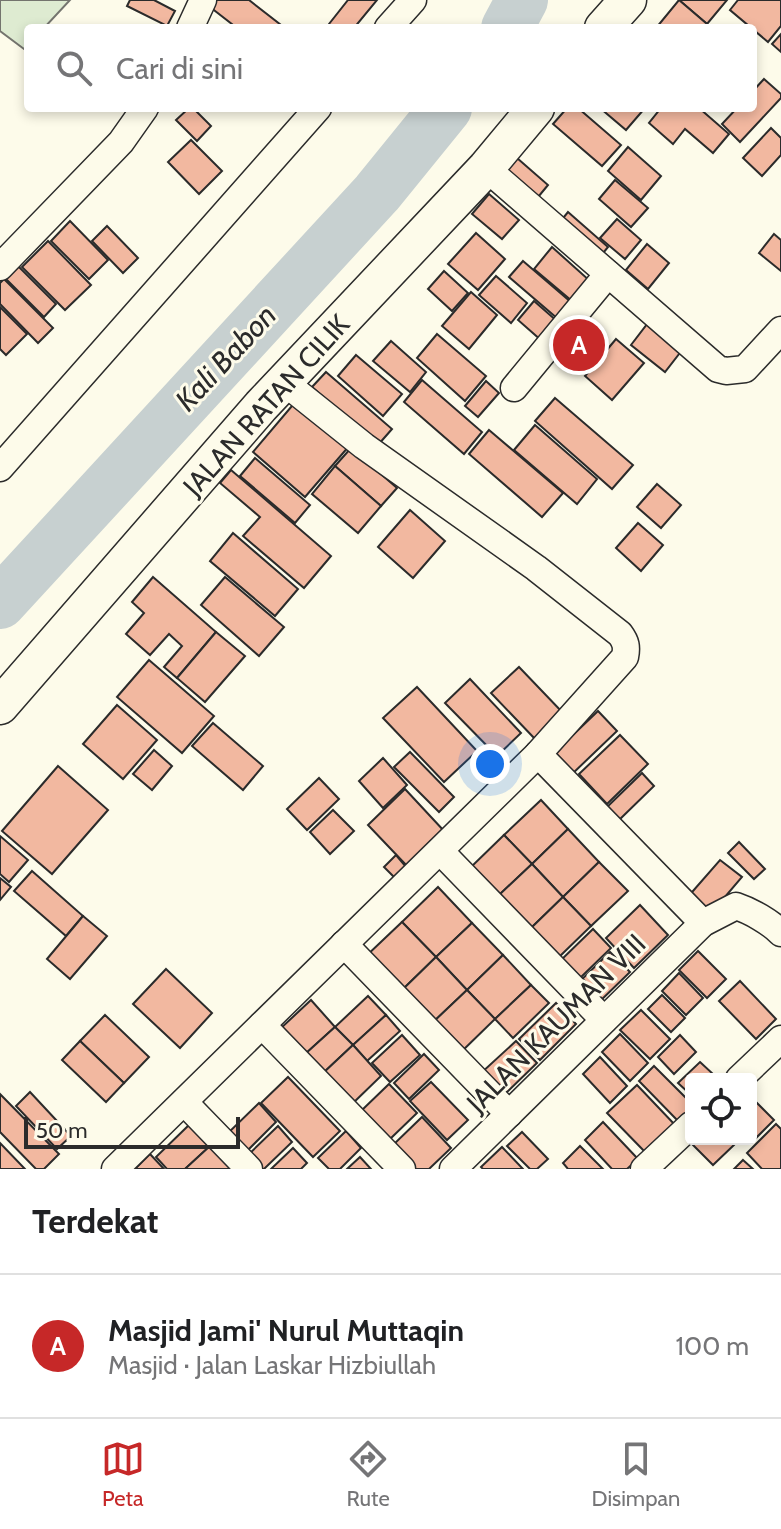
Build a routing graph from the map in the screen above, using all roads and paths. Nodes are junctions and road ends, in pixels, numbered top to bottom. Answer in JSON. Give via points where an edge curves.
{"nodes":[{"id":1,"x":203,"y":0,"type":"edge"},
{"id":2,"x":412,"y":0,"type":"edge"},
{"id":3,"x":628,"y":0,"type":"edge"},
{"id":4,"x":192,"y":24,"type":"edge"},
{"id":5,"x":391,"y":24,"type":"edge"},
{"id":6,"x":607,"y":24,"type":"edge"},
{"id":7,"x":142,"y":112,"type":"edge"},
{"id":8,"x":314,"y":112,"type":"edge"},
{"id":9,"x":533,"y":112,"type":"edge"},
{"id":10,"x":486,"y":168,"type":"junction"},
{"id":11,"x":0,"y":267,"type":"edge"},
{"id":12,"x":608,"y":274,"type":"junction"},
{"id":13,"x":781,"y":330,"type":"edge"},
{"id":14,"x":284,"y":382,"type":"junction"},
{"id":15,"x":514,"y":388,"type":"dead end"},
{"id":16,"x":0,"y":468,"type":"edge"},
{"id":17,"x":0,"y":706,"type":"edge"},
{"id":18,"x":538,"y":754,"type":"junction"},
{"id":19,"x":440,"y":851,"type":"junction"},
{"id":20,"x":703,"y":923,"type":"junction"},
{"id":21,"x":781,"y":933,"type":"edge"},
{"id":22,"x":344,"y":944,"type":"junction"},
{"id":23,"x":604,"y":1020,"type":"junction"},
{"id":24,"x":262,"y":1025,"type":"junction"},
{"id":25,"x":781,"y":1039,"type":"edge"},
{"id":26,"x":745,"y":1073,"type":"edge"},
{"id":27,"x":184,"y":1102,"type":"junction"},
{"id":28,"x":509,"y":1114,"type":"junction"},
{"id":29,"x":685,"y":1131,"type":"edge"},
{"id":30,"x":115,"y":1169,"type":"edge"},
{"id":31,"x":249,"y":1169,"type":"edge"},
{"id":32,"x":402,"y":1169,"type":"edge"},
{"id":33,"x":453,"y":1169,"type":"edge"},
{"id":34,"x":644,"y":1169,"type":"edge"}],
"edges":[{"from":1,"to":4,"type":"street"},
{"from":2,"to":5,"type":"street"},
{"from":3,"to":6,"type":"street"},
{"from":7,"to":11,"type":"street","via":[[121,142]]},
{"from":8,"to":16,"type":"street"},
{"from":9,"to":10,"type":"street","name":"JALAN RATAN CILIK"},
{"from":10,"to":12,"type":"street"},
{"from":10,"to":14,"type":"street","name":"JALAN RATAN CILIK"},
{"from":12,"to":13,"type":"street","via":[[718,369],[745,369]]},
{"from":12,"to":15,"type":"street"},
{"from":14,"to":17,"type":"street","name":"JALAN RATAN CILIK"},
{"from":14,"to":18,"type":"street","via":[[536,568],[625,641],[625,657]]},
{"from":18,"to":19,"type":"street"},
{"from":18,"to":20,"type":"street"},
{"from":19,"to":22,"type":"street"},
{"from":19,"to":23,"type":"street"},
{"from":20,"to":21,"type":"street","via":[[736,906]]},
{"from":20,"to":23,"type":"street","name":"JALAN KAUMAN VIII"},
{"from":22,"to":24,"type":"street"},
{"from":22,"to":28,"type":"street"},
{"from":23,"to":28,"type":"street","name":"JALAN KAUMAN VIII"},
{"from":24,"to":27,"type":"street"},
{"from":24,"to":32,"type":"street"},
{"from":25,"to":26,"type":"street"},
{"from":27,"to":30,"type":"street"},
{"from":27,"to":31,"type":"street"},
{"from":28,"to":33,"type":"street","name":"JALAN KAUMAN VIII"},
{"from":29,"to":34,"type":"street"}]}
